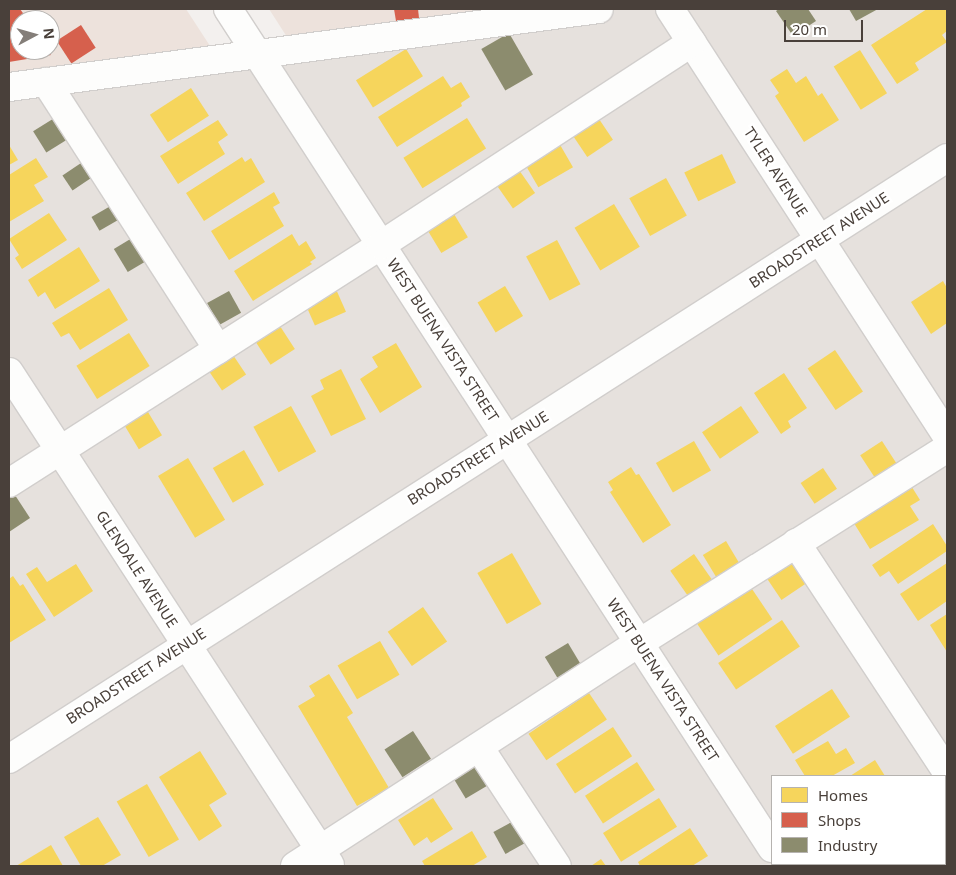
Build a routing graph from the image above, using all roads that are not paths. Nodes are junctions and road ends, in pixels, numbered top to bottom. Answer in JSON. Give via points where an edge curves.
{"nodes":[{"id":1,"x":228,"y":9,"type":"edge"},
{"id":2,"x":598,"y":9,"type":"edge"},
{"id":3,"x":670,"y":9,"type":"edge"},
{"id":4,"x":692,"y":42,"type":"junction"},
{"id":5,"x":258,"y":55,"type":"junction"},
{"id":6,"x":46,"y":82,"type":"junction"},
{"id":7,"x":9,"y":87,"type":"edge"},
{"id":8,"x":947,"y":158,"type":"edge"},
{"id":9,"x":820,"y":240,"type":"junction"},
{"id":10,"x":381,"y":245,"type":"junction"},
{"id":11,"x":218,"y":349,"type":"junction"},
{"id":12,"x":9,"y":372,"type":"edge"},
{"id":13,"x":947,"y":436,"type":"edge"},
{"id":14,"x":507,"y":440,"type":"junction"},
{"id":15,"x":947,"y":448,"type":"edge"},
{"id":16,"x":60,"y":450,"type":"junction"},
{"id":17,"x":9,"y":483,"type":"edge"},
{"id":18,"x":796,"y":543,"type":"junction"},
{"id":19,"x":639,"y":643,"type":"junction"},
{"id":20,"x":186,"y":644,"type":"junction"},
{"id":21,"x":479,"y":747,"type":"junction"},
{"id":22,"x":9,"y":759,"type":"edge"},
{"id":23,"x":947,"y":772,"type":"edge"},
{"id":24,"x":771,"y":846,"type":"edge"},
{"id":25,"x":325,"y":858,"type":"edge"},
{"id":26,"x":295,"y":866,"type":"edge"},
{"id":27,"x":557,"y":866,"type":"edge"}],
"edges":[{"from":1,"to":5,"type":"street","name":"WEST BUENA VISTA STREET"},
{"from":2,"to":5,"type":"street"},
{"from":3,"to":4,"type":"street","name":"TYLER AVENUE"},
{"from":4,"to":9,"type":"street","name":"TYLER AVENUE"},
{"from":4,"to":10,"type":"street"},
{"from":5,"to":6,"type":"street"},
{"from":5,"to":10,"type":"street","name":"WEST BUENA VISTA STREET"},
{"from":6,"to":7,"type":"street"},
{"from":6,"to":11,"type":"street"},
{"from":8,"to":9,"type":"street","name":"BROADSTREET AVENUE"},
{"from":9,"to":13,"type":"street","name":"TYLER AVENUE"},
{"from":9,"to":14,"type":"street","name":"BROADSTREET AVENUE"},
{"from":10,"to":11,"type":"street"},
{"from":10,"to":14,"type":"street","name":"WEST BUENA VISTA STREET"},
{"from":11,"to":16,"type":"street"},
{"from":12,"to":16,"type":"street","name":"GLENDALE AVENUE"},
{"from":14,"to":19,"type":"street","name":"WEST BUENA VISTA STREET"},
{"from":14,"to":20,"type":"street","name":"BROADSTREET AVENUE"},
{"from":15,"to":18,"type":"street"},
{"from":16,"to":17,"type":"street"},
{"from":16,"to":20,"type":"street","name":"GLENDALE AVENUE"},
{"from":18,"to":19,"type":"street"},
{"from":18,"to":23,"type":"street"},
{"from":19,"to":21,"type":"street"},
{"from":19,"to":24,"type":"street","name":"WEST BUENA VISTA STREET"},
{"from":20,"to":22,"type":"street","name":"BROADSTREET AVENUE"},
{"from":20,"to":25,"type":"street","name":"GLENDALE AVENUE"},
{"from":21,"to":25,"type":"street"},
{"from":21,"to":27,"type":"street"},
{"from":25,"to":26,"type":"street"}]}
